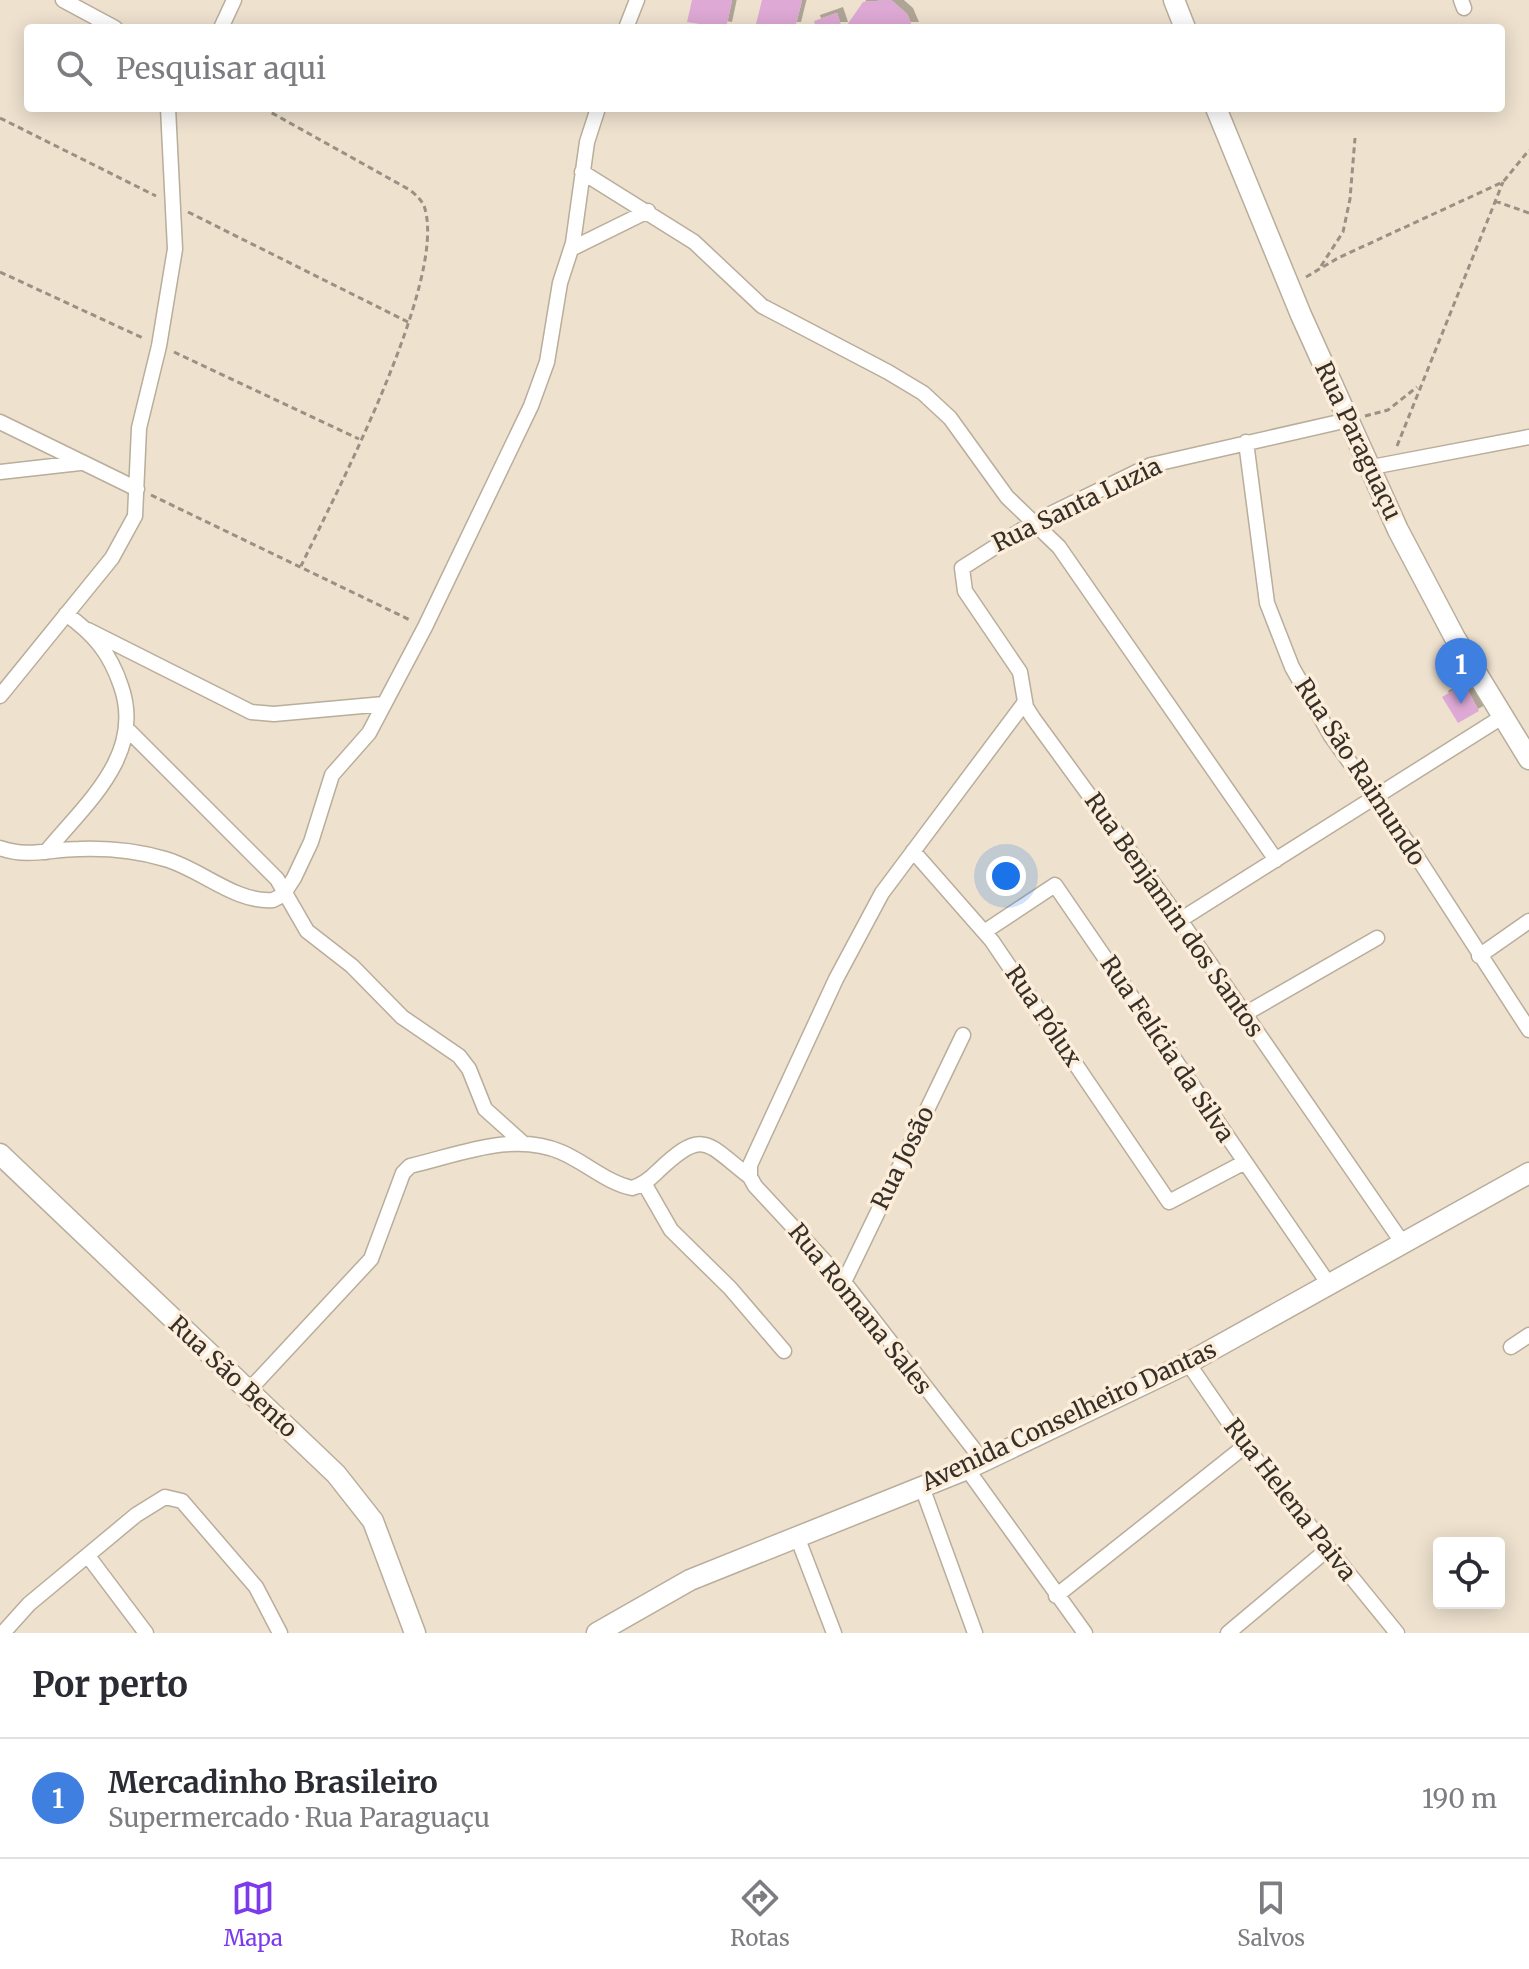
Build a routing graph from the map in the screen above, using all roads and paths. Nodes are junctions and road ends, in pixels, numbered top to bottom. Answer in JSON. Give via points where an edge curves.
{"nodes":[{"id":1,"x":234,"y":0,"type":"edge"},
{"id":2,"x":637,"y":0,"type":"edge"},
{"id":3,"x":1174,"y":0,"type":"edge"},
{"id":4,"x":69,"y":1,"type":"edge"},
{"id":5,"x":108,"y":24,"type":"edge"},
{"id":6,"x":223,"y":24,"type":"edge"},
{"id":7,"x":628,"y":24,"type":"edge"},
{"id":8,"x":1183,"y":24,"type":"edge"},
{"id":9,"x":270,"y":112,"type":"edge"},
{"id":10,"x":597,"y":112,"type":"edge"},
{"id":11,"x":1218,"y":112,"type":"edge"},
{"id":12,"x":170,"y":116,"type":"edge"},
{"id":13,"x":0,"y":118,"type":"edge"},
{"id":14,"x":1355,"y":138,"type":"dead end"},
{"id":15,"x":1529,"y":150,"type":"edge"},
{"id":16,"x":582,"y":172,"type":"junction"},
{"id":17,"x":1503,"y":182,"type":"junction"},
{"id":18,"x":1495,"y":201,"type":"junction"},
{"id":19,"x":173,"y":204,"type":"junction"},
{"id":20,"x":648,"y":211,"type":"junction"},
{"id":21,"x":1529,"y":213,"type":"edge"},
{"id":22,"x":571,"y":249,"type":"junction"},
{"id":23,"x":1319,"y":269,"type":"junction"},
{"id":24,"x":0,"y":272,"type":"edge"},
{"id":25,"x":1289,"y":287,"type":"junction"},
{"id":26,"x":410,"y":323,"type":"junction"},
{"id":27,"x":159,"y":346,"type":"junction"},
{"id":28,"x":1420,"y":385,"type":"junction"},
{"id":29,"x":1348,"y":420,"type":"junction"},
{"id":30,"x":0,"y":422,"type":"edge"},
{"id":31,"x":1529,"y":437,"type":"edge"},
{"id":32,"x":361,"y":439,"type":"junction"},
{"id":33,"x":1246,"y":442,"type":"junction"},
{"id":34,"x":80,"y":463,"type":"junction"},
{"id":35,"x":1381,"y":465,"type":"junction"},
{"id":36,"x":0,"y":472,"type":"edge"},
{"id":37,"x":137,"y":489,"type":"junction"},
{"id":38,"x":1034,"y":522,"type":"junction"},
{"id":39,"x":301,"y":566,"type":"junction"},
{"id":40,"x":961,"y":578,"type":"joint"},
{"id":41,"x":66,"y":614,"type":"junction"},
{"id":42,"x":425,"y":627,"type":"junction"},
{"id":43,"x":88,"y":630,"type":"junction"},
{"id":44,"x":0,"y":696,"type":"edge"},
{"id":45,"x":1025,"y":702,"type":"junction"},
{"id":46,"x":384,"y":704,"type":"junction"},
{"id":47,"x":1502,"y":717,"type":"junction"},
{"id":48,"x":129,"y":731,"type":"junction"},
{"id":49,"x":1529,"y":759,"type":"edge"},
{"id":50,"x":1376,"y":797,"type":"junction"},
{"id":51,"x":0,"y":848,"type":"edge"},
{"id":52,"x":913,"y":851,"type":"junction"},
{"id":53,"x":46,"y":852,"type":"junction"},
{"id":54,"x":1276,"y":860,"type":"junction"},
{"id":55,"x":286,"y":891,"type":"junction"},
{"id":56,"x":1180,"y":920,"type":"junction"},
{"id":57,"x":1529,"y":921,"type":"edge"},
{"id":58,"x":984,"y":932,"type":"junction"},
{"id":59,"x":1377,"y":938,"type":"dead end"},
{"id":60,"x":1479,"y":956,"type":"junction"},
{"id":61,"x":1243,"y":1015,"type":"junction"},
{"id":62,"x":1529,"y":1030,"type":"edge"},
{"id":63,"x":963,"y":1035,"type":"dead end"},
{"id":64,"x":524,"y":1144,"type":"junction"},
{"id":65,"x":0,"y":1154,"type":"edge"},
{"id":66,"x":1245,"y":1162,"type":"junction"},
{"id":67,"x":1529,"y":1173,"type":"edge"},
{"id":68,"x":750,"y":1177,"type":"junction"},
{"id":69,"x":644,"y":1183,"type":"junction"},
{"id":70,"x":1404,"y":1245,"type":"junction"},
{"id":71,"x":844,"y":1282,"type":"junction"},
{"id":72,"x":1328,"y":1283,"type":"junction"},
{"id":73,"x":1529,"y":1335,"type":"edge"},
{"id":74,"x":1511,"y":1347,"type":"dead end"},
{"id":75,"x":784,"y":1351,"type":"dead end"},
{"id":76,"x":1188,"y":1363,"type":"junction"},
{"id":77,"x":250,"y":1389,"type":"junction"},
{"id":78,"x":1245,"y":1446,"type":"junction"},
{"id":79,"x":975,"y":1465,"type":"junction"},
{"id":80,"x":922,"y":1487,"type":"junction"},
{"id":81,"x":798,"y":1539,"type":"junction"},
{"id":82,"x":1328,"y":1549,"type":"junction"},
{"id":83,"x":88,"y":1556,"type":"junction"},
{"id":84,"x":1056,"y":1596,"type":"junction"},
{"id":85,"x":3,"y":1633,"type":"edge"},
{"id":86,"x":146,"y":1633,"type":"edge"},
{"id":87,"x":280,"y":1633,"type":"edge"},
{"id":88,"x":415,"y":1633,"type":"edge"},
{"id":89,"x":597,"y":1633,"type":"edge"},
{"id":90,"x":834,"y":1633,"type":"edge"},
{"id":91,"x":975,"y":1633,"type":"edge"},
{"id":92,"x":1085,"y":1633,"type":"edge"},
{"id":93,"x":1228,"y":1633,"type":"edge"},
{"id":94,"x":1397,"y":1633,"type":"edge"}],
"edges":[{"from":1,"to":6,"type":"street"},
{"from":2,"to":7,"type":"street"},
{"from":3,"to":8,"type":"street"},
{"from":4,"to":5,"type":"street"},
{"from":9,"to":26,"type":"path","via":[[421,199],[427,221],[426,255]]},
{"from":10,"to":16,"type":"street"},
{"from":11,"to":25,"type":"street","name":"Rua Paraguaçu"},
{"from":12,"to":19,"type":"street"},
{"from":13,"to":19,"type":"path"},
{"from":14,"to":23,"type":"path","via":[[1343,232]]},
{"from":15,"to":17,"type":"path"},
{"from":16,"to":20,"type":"street"},
{"from":16,"to":22,"type":"street"},
{"from":17,"to":18,"type":"path"},
{"from":17,"to":23,"type":"path"},
{"from":18,"to":21,"type":"path"},
{"from":18,"to":28,"type":"path"},
{"from":19,"to":26,"type":"path"},
{"from":19,"to":27,"type":"street","via":[[175,249]]},
{"from":20,"to":22,"type":"street"},
{"from":20,"to":38,"type":"street","via":[[694,242],[762,306],[923,393],[950,418],[1007,497]]},
{"from":22,"to":42,"type":"street","via":[[547,362],[531,406]]},
{"from":23,"to":25,"type":"path"},
{"from":24,"to":27,"type":"path"},
{"from":25,"to":29,"type":"street","name":"Rua Paraguaçu"},
{"from":26,"to":32,"type":"path"},
{"from":27,"to":32,"type":"path"},
{"from":27,"to":37,"type":"street","via":[[139,428]]},
{"from":28,"to":29,"type":"path","via":[[1388,410]]},
{"from":28,"to":35,"type":"path"},
{"from":29,"to":33,"type":"street","name":"Rua Santa Luzia"},
{"from":29,"to":35,"type":"street","name":"Rua Paraguaçu"},
{"from":30,"to":34,"type":"street"},
{"from":31,"to":35,"type":"street"},
{"from":32,"to":39,"type":"path"},
{"from":33,"to":38,"type":"street","name":"Rua Santa Luzia","via":[[1151,465]]},
{"from":33,"to":50,"type":"street","name":"Rua São Raimundo","via":[[1267,603],[1277,633],[1331,736]]},
{"from":34,"to":36,"type":"street"},
{"from":34,"to":37,"type":"street"},
{"from":35,"to":47,"type":"street","name":"Rua Paraguaçu","via":[[1429,591]]},
{"from":37,"to":39,"type":"path"},
{"from":37,"to":41,"type":"street","via":[[135,516],[120,545]]},
{"from":38,"to":40,"type":"street","name":"Rua Santa Luzia","via":[[968,562]]},
{"from":38,"to":54,"type":"street","via":[[1059,547]]},
{"from":39,"to":42,"type":"path"},
{"from":40,"to":45,"type":"street","name":"Rua Benjamin dos Santos","via":[[1020,672]]},
{"from":41,"to":43,"type":"street"},
{"from":41,"to":44,"type":"street"},
{"from":42,"to":46,"type":"street"},
{"from":43,"to":46,"type":"street","via":[[251,712]]},
{"from":43,"to":48,"type":"street","via":[[115,666]]},
{"from":45,"to":52,"type":"street"},
{"from":45,"to":56,"type":"street","name":"Rua Benjamin dos Santos"},
{"from":46,"to":55,"type":"street","via":[[369,733],[332,775],[311,842]]},
{"from":47,"to":49,"type":"street","name":"Rua Paraguaçu"},
{"from":47,"to":50,"type":"street"},
{"from":48,"to":53,"type":"street","via":[[117,761]]},
{"from":48,"to":55,"type":"street"},
{"from":50,"to":54,"type":"street"},
{"from":50,"to":60,"type":"street","name":"Rua São Raimundo"},
{"from":51,"to":53,"type":"street","via":[[18,854]]},
{"from":52,"to":58,"type":"street","name":"Rua Pólux"},
{"from":52,"to":68,"type":"street","via":[[862,928],[755,1153]]},
{"from":53,"to":55,"type":"street","via":[[134,853],[164,859],[247,897],[273,900]]},
{"from":54,"to":56,"type":"street"},
{"from":55,"to":64,"type":"street","via":[[307,931],[352,966],[402,1017],[459,1056],[485,1109]]},
{"from":56,"to":61,"type":"street","name":"Rua Benjamin dos Santos"},
{"from":57,"to":60,"type":"street"},
{"from":58,"to":66,"type":"street","name":"Rua Pólux","via":[[1169,1202]]},
{"from":58,"to":66,"type":"street","name":"Rua Felícia da Silva","via":[[1055,885]]},
{"from":59,"to":61,"type":"street"},
{"from":60,"to":62,"type":"street","name":"Rua São Raimundo"},
{"from":61,"to":70,"type":"street","name":"Rua Benjamin dos Santos"},
{"from":63,"to":71,"type":"street","name":"Rua Josão"},
{"from":64,"to":69,"type":"street","via":[[556,1150],[623,1186]]},
{"from":64,"to":77,"type":"street","via":[[482,1148],[406,1168],[371,1259]]},
{"from":65,"to":77,"type":"street","name":"Rua São Bento"},
{"from":66,"to":72,"type":"street","name":"Rua Felícia da Silva"},
{"from":67,"to":70,"type":"street","name":"Avenida Conselheiro Dantas"},
{"from":68,"to":69,"type":"street","name":"Rua Romana Sales","via":[[715,1148],[691,1144]]},
{"from":68,"to":71,"type":"street","name":"Rua Romana Sales"},
{"from":69,"to":75,"type":"street","via":[[671,1230]]},
{"from":70,"to":72,"type":"street","name":"Avenida Conselheiro Dantas"},
{"from":71,"to":79,"type":"street","name":"Rua Romana Sales"},
{"from":72,"to":76,"type":"street","name":"Avenida Conselheiro Dantas"},
{"from":73,"to":74,"type":"street"},
{"from":76,"to":78,"type":"street","name":"Rua Helena Paiva"},
{"from":76,"to":79,"type":"street","name":"Avenida Conselheiro Dantas"},
{"from":77,"to":88,"type":"street","name":"Rua São Bento","via":[[361,1504],[376,1529]]},
{"from":78,"to":82,"type":"street","name":"Rua Helena Paiva"},
{"from":78,"to":84,"type":"street"},
{"from":79,"to":80,"type":"street","name":"Avenida Conselheiro Dantas"},
{"from":79,"to":84,"type":"street","name":"Rua Romana Sales"},
{"from":80,"to":81,"type":"street","name":"Avenida Conselheiro Dantas"},
{"from":80,"to":91,"type":"street"},
{"from":81,"to":89,"type":"street","name":"Avenida Conselheiro Dantas","via":[[690,1580]]},
{"from":81,"to":90,"type":"street"},
{"from":82,"to":93,"type":"street"},
{"from":82,"to":94,"type":"street","name":"Rua Helena Paiva"},
{"from":83,"to":85,"type":"street","via":[[29,1604]]},
{"from":83,"to":86,"type":"street"},
{"from":83,"to":87,"type":"street","via":[[157,1499],[182,1501],[256,1587]]},
{"from":84,"to":92,"type":"street","name":"Rua Romana Sales"}]}
